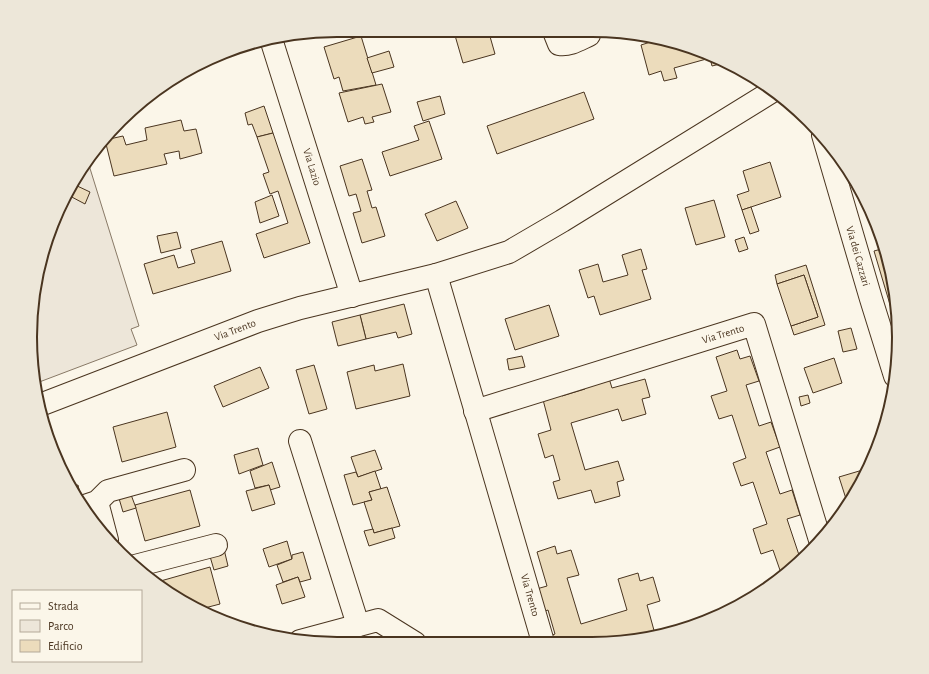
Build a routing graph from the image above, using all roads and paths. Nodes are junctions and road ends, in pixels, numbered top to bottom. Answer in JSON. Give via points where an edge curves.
{"nodes":[{"id":1,"x":556,"y":37,"type":"edge"},
{"id":2,"x":585,"y":37,"type":"edge"},
{"id":3,"x":273,"y":44,"type":"edge"},
{"id":4,"x":768,"y":94,"type":"edge"},
{"id":5,"x":828,"y":151,"type":"edge"},
{"id":6,"x":436,"y":275,"type":"junction"},
{"id":7,"x":352,"y":296,"type":"junction"},
{"id":8,"x":891,"y":362,"type":"edge"},
{"id":9,"x":45,"y":403,"type":"edge"},
{"id":10,"x":475,"y":411,"type":"junction"},
{"id":11,"x":300,"y":441,"type":"dead end"},
{"id":12,"x":184,"y":470,"type":"dead end"},
{"id":13,"x":91,"y":504,"type":"edge"},
{"id":14,"x":96,"y":516,"type":"edge"},
{"id":15,"x":818,"y":535,"type":"edge"},
{"id":16,"x":216,"y":545,"type":"dead end"},
{"id":17,"x":141,"y":564,"type":"edge"},
{"id":18,"x":358,"y":625,"type":"junction"},
{"id":19,"x":318,"y":636,"type":"edge"},
{"id":20,"x":405,"y":637,"type":"edge"},
{"id":21,"x":542,"y":637,"type":"edge"}],
"edges":[{"from":1,"to":2,"type":"street","via":[[559,44],[564,45]]},
{"from":3,"to":7,"type":"street","name":"Via Lazio"},
{"from":4,"to":6,"type":"street","name":"Via Trento","via":[[509,252]]},
{"from":5,"to":8,"type":"street","name":"Via dei Cazzari"},
{"from":6,"to":7,"type":"street","name":"Via Trento"},
{"from":6,"to":10,"type":"street","name":"Via Trento"},
{"from":7,"to":9,"type":"street","name":"Via Trento","via":[[258,321]]},
{"from":10,"to":15,"type":"street","name":"Via Trento","via":[[754,324]]},
{"from":10,"to":21,"type":"street","name":"Via Trento"},
{"from":11,"to":18,"type":"street"},
{"from":12,"to":13,"type":"street","via":[[108,491]]},
{"from":13,"to":14,"type":"street"},
{"from":16,"to":17,"type":"street"},
{"from":18,"to":19,"type":"street"},
{"from":18,"to":20,"type":"street","via":[[378,620]]}]}
